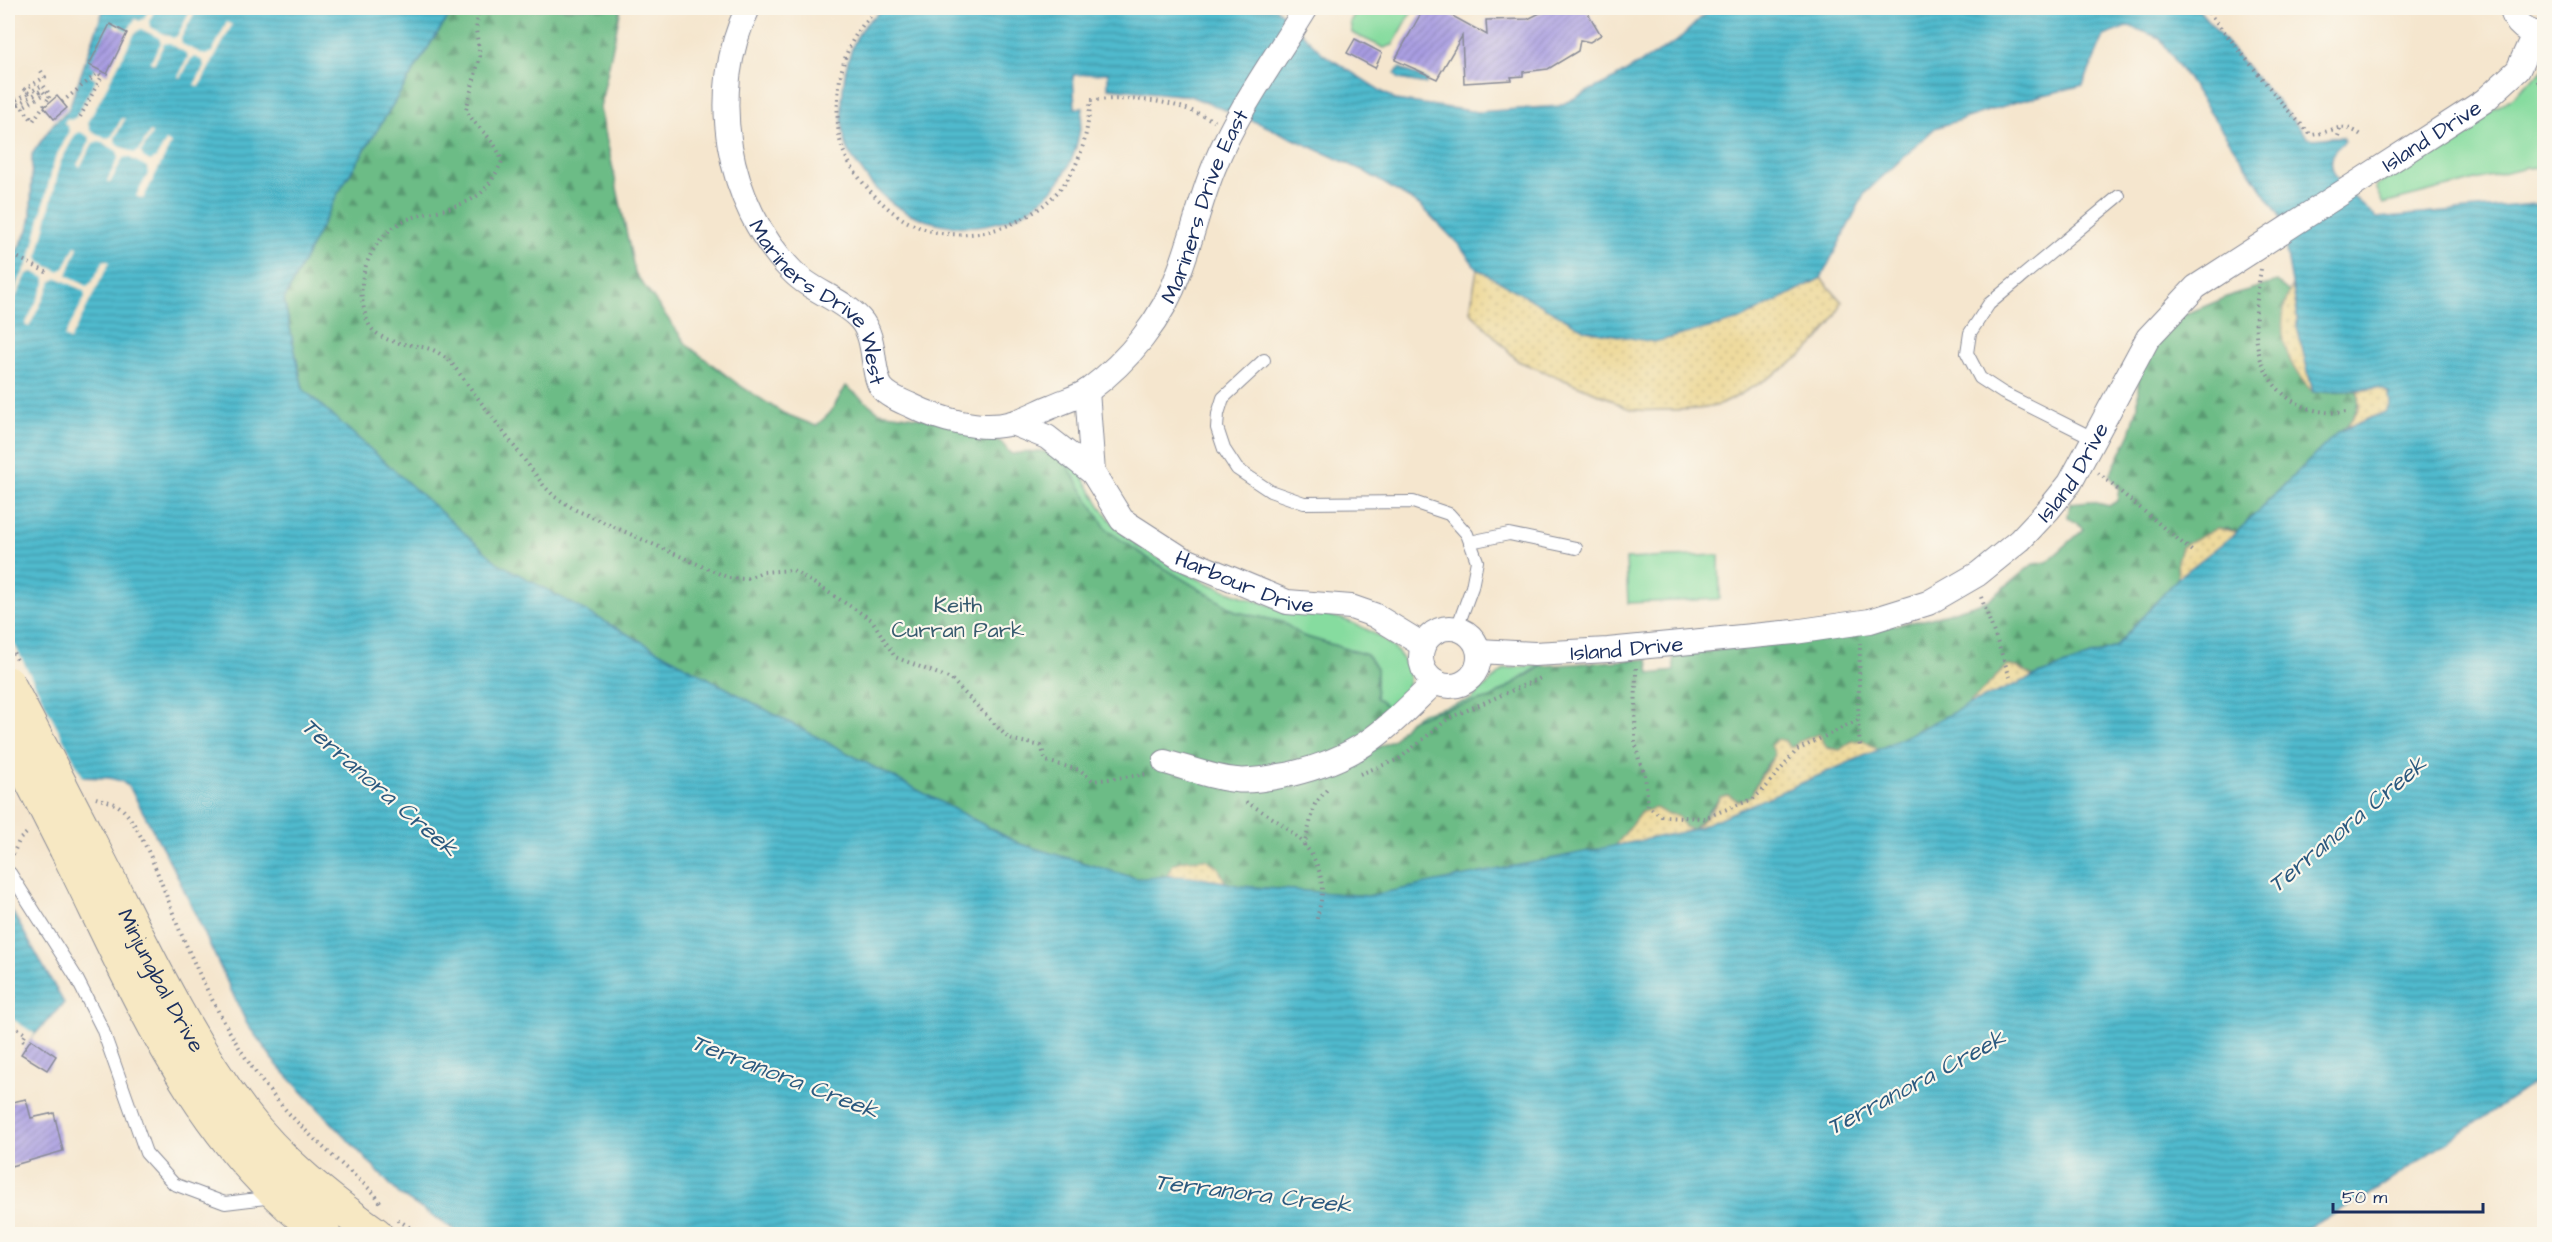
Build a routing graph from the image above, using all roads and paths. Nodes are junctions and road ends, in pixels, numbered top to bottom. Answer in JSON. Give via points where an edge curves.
{"nodes":[{"id":1,"x":479,"y":8,"type":"edge"},
{"id":2,"x":748,"y":8,"type":"edge"},
{"id":3,"x":879,"y":8,"type":"edge"},
{"id":4,"x":1306,"y":8,"type":"edge"},
{"id":5,"x":2205,"y":8,"type":"edge"},
{"id":6,"x":2512,"y":8,"type":"edge"},
{"id":7,"x":2539,"y":34,"type":"edge"},
{"id":8,"x":41,"y":71,"type":"dead end"},
{"id":9,"x":28,"y":93,"type":"junction"},
{"id":10,"x":62,"y":102,"type":"dead end"},
{"id":11,"x":80,"y":117,"type":"dead end"},
{"id":12,"x":2341,"y":127,"type":"junction"},
{"id":13,"x":1232,"y":130,"type":"junction"},
{"id":14,"x":2338,"y":136,"type":"dead end"},
{"id":15,"x":2364,"y":137,"type":"dead end"},
{"id":16,"x":2119,"y":196,"type":"dead end"},
{"id":17,"x":13,"y":255,"type":"dead end"},
{"id":18,"x":2262,"y":260,"type":"dead end"},
{"id":19,"x":48,"y":273,"type":"dead end"},
{"id":20,"x":1264,"y":360,"type":"dead end"},
{"id":21,"x":1087,"y":391,"type":"junction"},
{"id":22,"x":2347,"y":412,"type":"dead end"},
{"id":23,"x":1012,"y":423,"type":"junction"},
{"id":24,"x":2095,"y":439,"type":"junction"},
{"id":25,"x":2093,"y":469,"type":"dead end"},
{"id":26,"x":1093,"y":473,"type":"junction"},
{"id":27,"x":1470,"y":542,"type":"junction"},
{"id":28,"x":1576,"y":548,"type":"dead end"},
{"id":29,"x":2193,"y":552,"type":"dead end"},
{"id":30,"x":1978,"y":587,"type":"dead end"},
{"id":31,"x":1457,"y":628,"type":"junction"},
{"id":32,"x":1860,"y":633,"type":"dead end"},
{"id":33,"x":1423,"y":645,"type":"junction"},
{"id":34,"x":1479,"y":651,"type":"junction"},
{"id":35,"x":1636,"y":662,"type":"dead end"},
{"id":36,"x":1550,"y":675,"type":"dead end"},
{"id":37,"x":2010,"y":677,"type":"dead end"},
{"id":38,"x":8,"y":682,"type":"edge"},
{"id":39,"x":1435,"y":682,"type":"junction"},
{"id":40,"x":1858,"y":720,"type":"junction"},
{"id":41,"x":8,"y":735,"type":"edge"},
{"id":42,"x":1860,"y":749,"type":"dead end"},
{"id":43,"x":1165,"y":762,"type":"joint"},
{"id":44,"x":8,"y":768,"type":"edge"},
{"id":45,"x":1350,"y":777,"type":"dead end"},
{"id":46,"x":1237,"y":780,"type":"junction"},
{"id":47,"x":1331,"y":785,"type":"dead end"},
{"id":48,"x":87,"y":799,"type":"dead end"},
{"id":49,"x":37,"y":823,"type":"dead end"},
{"id":50,"x":77,"y":844,"type":"junction"},
{"id":51,"x":1304,"y":846,"type":"junction"},
{"id":52,"x":10,"y":873,"type":"joint"},
{"id":53,"x":1316,"y":923,"type":"dead end"},
{"id":54,"x":17,"y":994,"type":"dead end"},
{"id":55,"x":8,"y":1007,"type":"edge"},
{"id":56,"x":8,"y":1021,"type":"edge"},
{"id":57,"x":28,"y":1044,"type":"dead end"},
{"id":58,"x":279,"y":1196,"type":"junction"},
{"id":59,"x":369,"y":1199,"type":"dead end"},
{"id":60,"x":385,"y":1221,"type":"edge"},
{"id":61,"x":324,"y":1234,"type":"edge"},
{"id":62,"x":420,"y":1234,"type":"edge"}],
"edges":[{"from":1,"to":43,"type":"path","via":[[476,30],[480,56],[466,110],[497,147],[502,161],[481,193],[450,208],[411,218],[380,239],[364,266],[362,292],[364,312],[373,331],[394,344],[433,350],[450,361],[544,486],[576,510],[729,578],[793,570],[872,620],[895,657],[951,679],[1009,739],[1041,746],[1046,761],[1080,770],[1093,781],[1149,774]]},
{"from":2,"to":23,"type":"street","name":"Mariners Drive West","via":[[736,33],[726,86],[727,133],[739,187],[758,226],[792,272],[859,318],[868,332],[881,387],[888,393],[935,417],[993,426]]},
{"from":3,"to":13,"type":"path","via":[[861,24],[841,66],[837,104],[843,150],[869,190],[907,222],[968,234],[1003,227],[1040,209],[1058,192],[1076,164],[1087,134],[1091,100],[1171,102],[1187,106]]},
{"from":4,"to":13,"type":"street","name":"Mariners Drive East"},
{"from":5,"to":12,"type":"path","via":[[2307,131],[2315,135]]},
{"from":6,"to":7,"type":"street","via":[[2518,23]]},
{"from":7,"to":24,"type":"street","name":"Island Drive","via":[[2518,70],[2503,86],[2196,287],[2148,338]]},
{"from":8,"to":9,"type":"path","via":[[45,77],[25,89]]},
{"from":9,"to":9,"type":"path","via":[[42,85],[50,95],[33,121],[22,107],[45,94],[42,90],[19,104],[16,100]]},
{"from":10,"to":11,"type":"path","via":[[98,74],[102,76]]},
{"from":12,"to":14,"type":"path"},
{"from":12,"to":15,"type":"path","via":[[2351,128]]},
{"from":13,"to":21,"type":"street","name":"Mariners Drive East","via":[[1214,167],[1179,273],[1162,309],[1126,357]]},
{"from":16,"to":24,"type":"lane","via":[[1989,304],[1970,333],[1967,353],[1980,378]]},
{"from":17,"to":19,"type":"path"},
{"from":18,"to":22,"type":"path","via":[[2256,322],[2258,350],[2271,378],[2294,404],[2327,414]]},
{"from":20,"to":27,"type":"lane","via":[[1223,398],[1218,414],[1217,428],[1224,449],[1237,468],[1270,491],[1304,503],[1413,502],[1449,514]]},
{"from":21,"to":23,"type":"street","name":"Mariners Drive West"},
{"from":21,"to":26,"type":"street","name":"Harbour Drive"},
{"from":23,"to":26,"type":"street","name":"Harbour Drive","via":[[1047,437]]},
{"from":24,"to":34,"type":"street","name":"Island Drive","via":[[2070,483],[2020,540],[1978,574],[1928,603],[1870,621],[1794,632],[1608,650],[1534,654]]},
{"from":25,"to":29,"type":"path"},
{"from":26,"to":33,"type":"street","name":"Harbour Drive","via":[[1122,520],[1181,558],[1287,602],[1351,607],[1374,615]]},
{"from":27,"to":28,"type":"lane","via":[[1509,534]]},
{"from":27,"to":31,"type":"lane","via":[[1477,561]]},
{"from":30,"to":37,"type":"path"},
{"from":31,"to":33,"type":"street","via":[[1433,633]]},
{"from":31,"to":34,"type":"street","via":[[1472,636]]},
{"from":32,"to":40,"type":"path"},
{"from":33,"to":39,"type":"street","via":[[1421,662]]},
{"from":34,"to":39,"type":"street","via":[[1477,670],[1471,678],[1454,686]]},
{"from":35,"to":40,"type":"path","via":[[1635,741],[1638,760],[1646,774],[1648,806],[1660,816],[1704,818],[1753,799],[1797,750]]},
{"from":36,"to":45,"type":"path","via":[[1449,718],[1399,759]]},
{"from":38,"to":50,"type":"main road","name":"Minjungbal Drive","bridge":true},
{"from":39,"to":46,"type":"street","via":[[1382,733],[1353,753],[1319,767]]},
{"from":40,"to":42,"type":"path"},
{"from":41,"to":50,"type":"main road","name":"Minjungbal Drive","bridge":true},
{"from":43,"to":46,"type":"street"},
{"from":44,"to":50,"type":"main road","bridge":true,"via":[[22,796]]},
{"from":46,"to":51,"type":"path","via":[[1242,799],[1287,826]]},
{"from":47,"to":51,"type":"path","via":[[1315,804]]},
{"from":48,"to":60,"type":"path","via":[[117,806],[128,816],[210,991],[261,1081],[374,1193]]},
{"from":49,"to":52,"type":"path","via":[[20,839],[10,857]]},
{"from":50,"to":58,"type":"main road","name":"Minjungbal Drive","via":[[161,1038],[200,1106]]},
{"from":50,"to":60,"type":"main road","name":"Minjungbal Drive","via":[[242,1113],[314,1189]]},
{"from":51,"to":53,"type":"path","via":[[1314,859],[1322,887]]},
{"from":52,"to":58,"type":"lane","via":[[76,977],[102,1028],[146,1153],[174,1184],[225,1203]]},
{"from":54,"to":55,"type":"path"},
{"from":56,"to":57,"type":"path","via":[[26,1034],[22,1040]]},
{"from":58,"to":61,"type":"main road","name":"Minjungbal Drive"},
{"from":59,"to":60,"type":"path"},
{"from":60,"to":62,"type":"path"}]}
